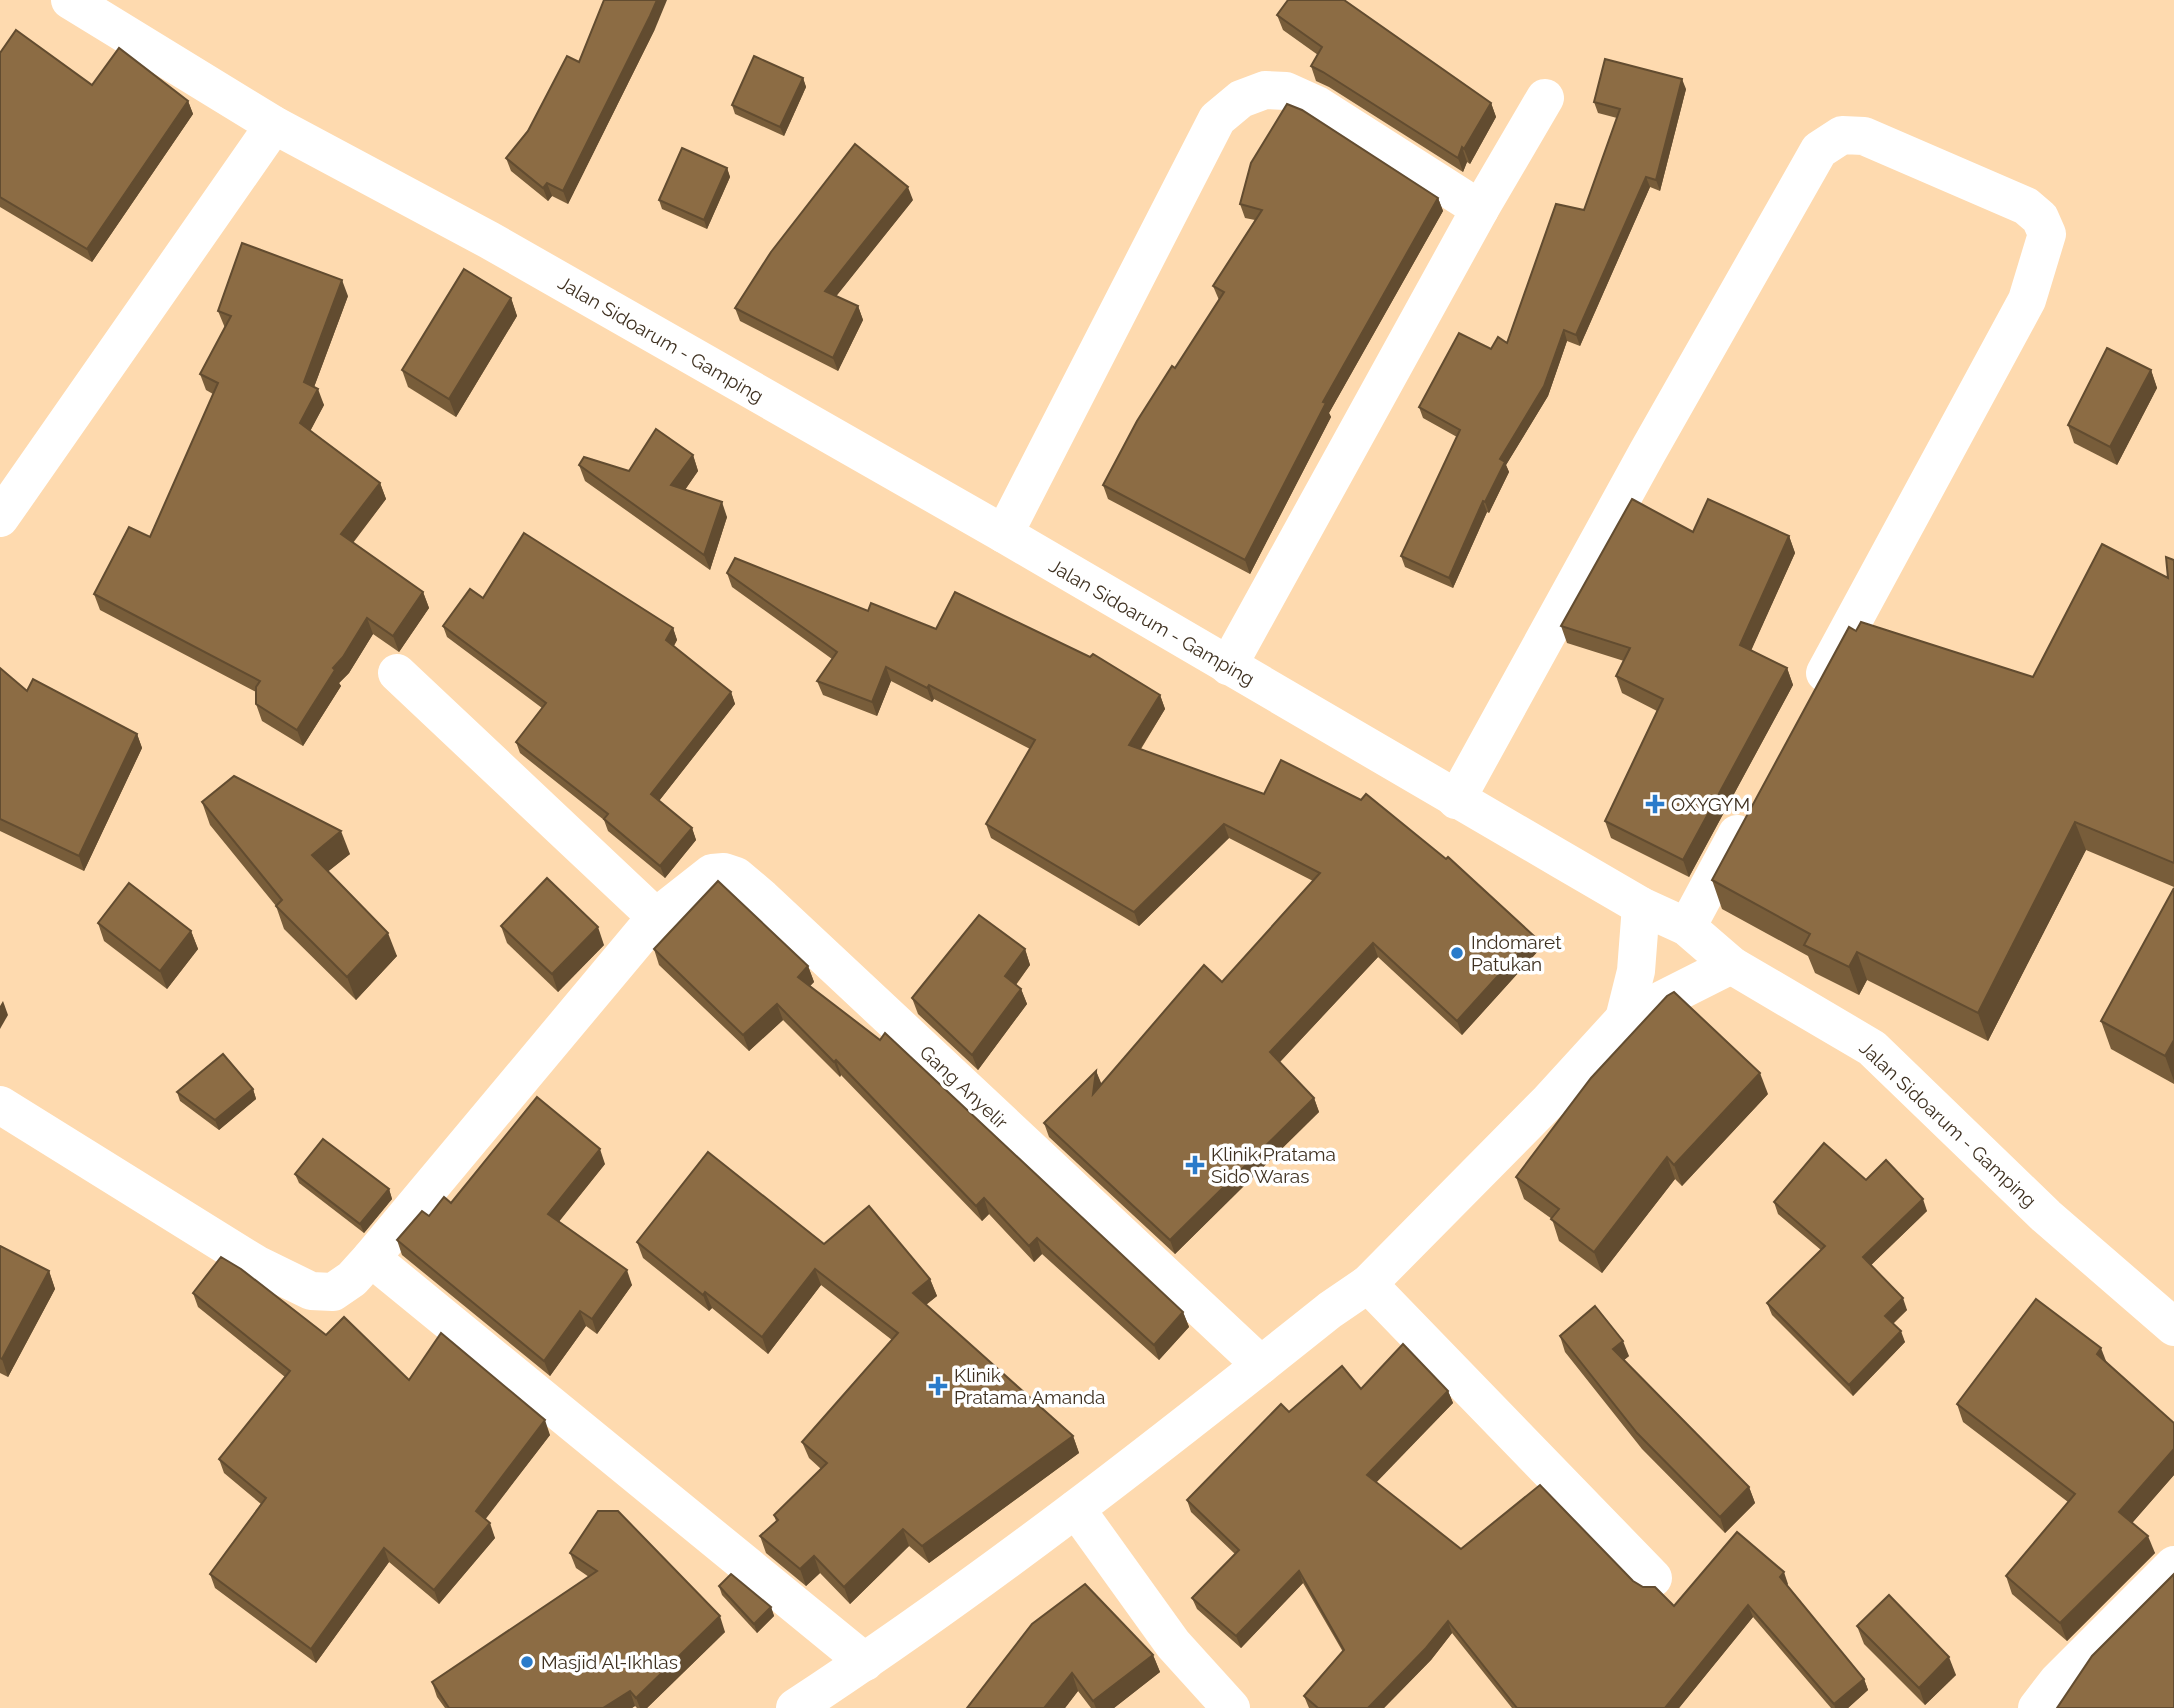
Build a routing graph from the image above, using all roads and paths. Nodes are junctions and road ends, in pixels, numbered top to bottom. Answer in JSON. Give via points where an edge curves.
{"nodes":[{"id":1,"x":70,"y":0,"type":"edge"},
{"id":2,"x":1545,"y":98,"type":"dead end"},
{"id":3,"x":274,"y":125,"type":"junction"},
{"id":4,"x":1480,"y":209,"type":"junction"},
{"id":5,"x":0,"y":518,"type":"edge"},
{"id":6,"x":1004,"y":534,"type":"junction"},
{"id":7,"x":1228,"y":666,"type":"junction"},
{"id":8,"x":397,"y":673,"type":"dead end"},
{"id":9,"x":1807,"y":706,"type":"edge"},
{"id":10,"x":1457,"y":800,"type":"junction"},
{"id":11,"x":1754,"y":804,"type":"edge"},
{"id":12,"x":1641,"y":906,"type":"junction"},
{"id":13,"x":656,"y":917,"type":"junction"},
{"id":14,"x":1687,"y":927,"type":"junction"},
{"id":15,"x":1731,"y":965,"type":"junction"},
{"id":16,"x":1624,"y":1019,"type":"junction"},
{"id":17,"x":0,"y":1105,"type":"edge"},
{"id":18,"x":371,"y":1258,"type":"junction"},
{"id":19,"x":1368,"y":1284,"type":"junction"},
{"id":20,"x":2174,"y":1327,"type":"edge"},
{"id":21,"x":1261,"y":1365,"type":"junction"},
{"id":22,"x":1076,"y":1509,"type":"junction"},
{"id":23,"x":2174,"y":1565,"type":"edge"},
{"id":24,"x":1653,"y":1578,"type":"dead end"},
{"id":25,"x":865,"y":1662,"type":"junction"},
{"id":26,"x":795,"y":1708,"type":"edge"},
{"id":27,"x":1231,"y":1708,"type":"edge"},
{"id":28,"x":2037,"y":1708,"type":"edge"}],
"edges":[{"from":1,"to":3,"type":"street","name":"Jalan Sidoarum - Gamping"},
{"from":2,"to":4,"type":"street"},
{"from":3,"to":5,"type":"street"},
{"from":3,"to":6,"type":"street","name":"Jalan Sidoarum - Gamping","via":[[489,240]]},
{"from":4,"to":6,"type":"street","via":[[1317,105],[1286,91],[1265,90],[1241,99],[1217,119]]},
{"from":4,"to":7,"type":"street"},
{"from":6,"to":7,"type":"street","name":"Jalan Sidoarum - Gamping"},
{"from":7,"to":10,"type":"street","name":"Jalan Sidoarum - Gamping"},
{"from":8,"to":13,"type":"street"},
{"from":9,"to":10,"type":"street","via":[[2027,300],[2047,234],[2040,218],[2026,206],[1864,136],[1842,135],[1819,150]]},
{"from":10,"to":12,"type":"street","name":"Jalan Sidoarum - Gamping"},
{"from":11,"to":14,"type":"street"},
{"from":12,"to":14,"type":"street","name":"Jalan Sidoarum - Gamping"},
{"from":12,"to":16,"type":"street","via":[[1636,971]]},
{"from":13,"to":18,"type":"street","name":"Gang Anyelir"},
{"from":13,"to":21,"type":"street","name":"Gang Anyelir","via":[[712,873],[736,876]]},
{"from":14,"to":15,"type":"street","name":"Jalan Sidoarum - Gamping"},
{"from":15,"to":16,"type":"street"},
{"from":15,"to":20,"type":"street","name":"Jalan Sidoarum - Gamping","via":[[1872,1048],[2046,1216]]},
{"from":16,"to":19,"type":"street"},
{"from":17,"to":18,"type":"street","name":"Gang Anyelir","via":[[257,1264],[311,1291],[333,1292]]},
{"from":18,"to":25,"type":"street"},
{"from":19,"to":21,"type":"street"},
{"from":19,"to":24,"type":"street"},
{"from":21,"to":22,"type":"street"},
{"from":22,"to":25,"type":"street"},
{"from":22,"to":27,"type":"street","via":[[1174,1644]]},
{"from":23,"to":28,"type":"street","via":[[2057,1682]]},
{"from":25,"to":26,"type":"street"}]}
